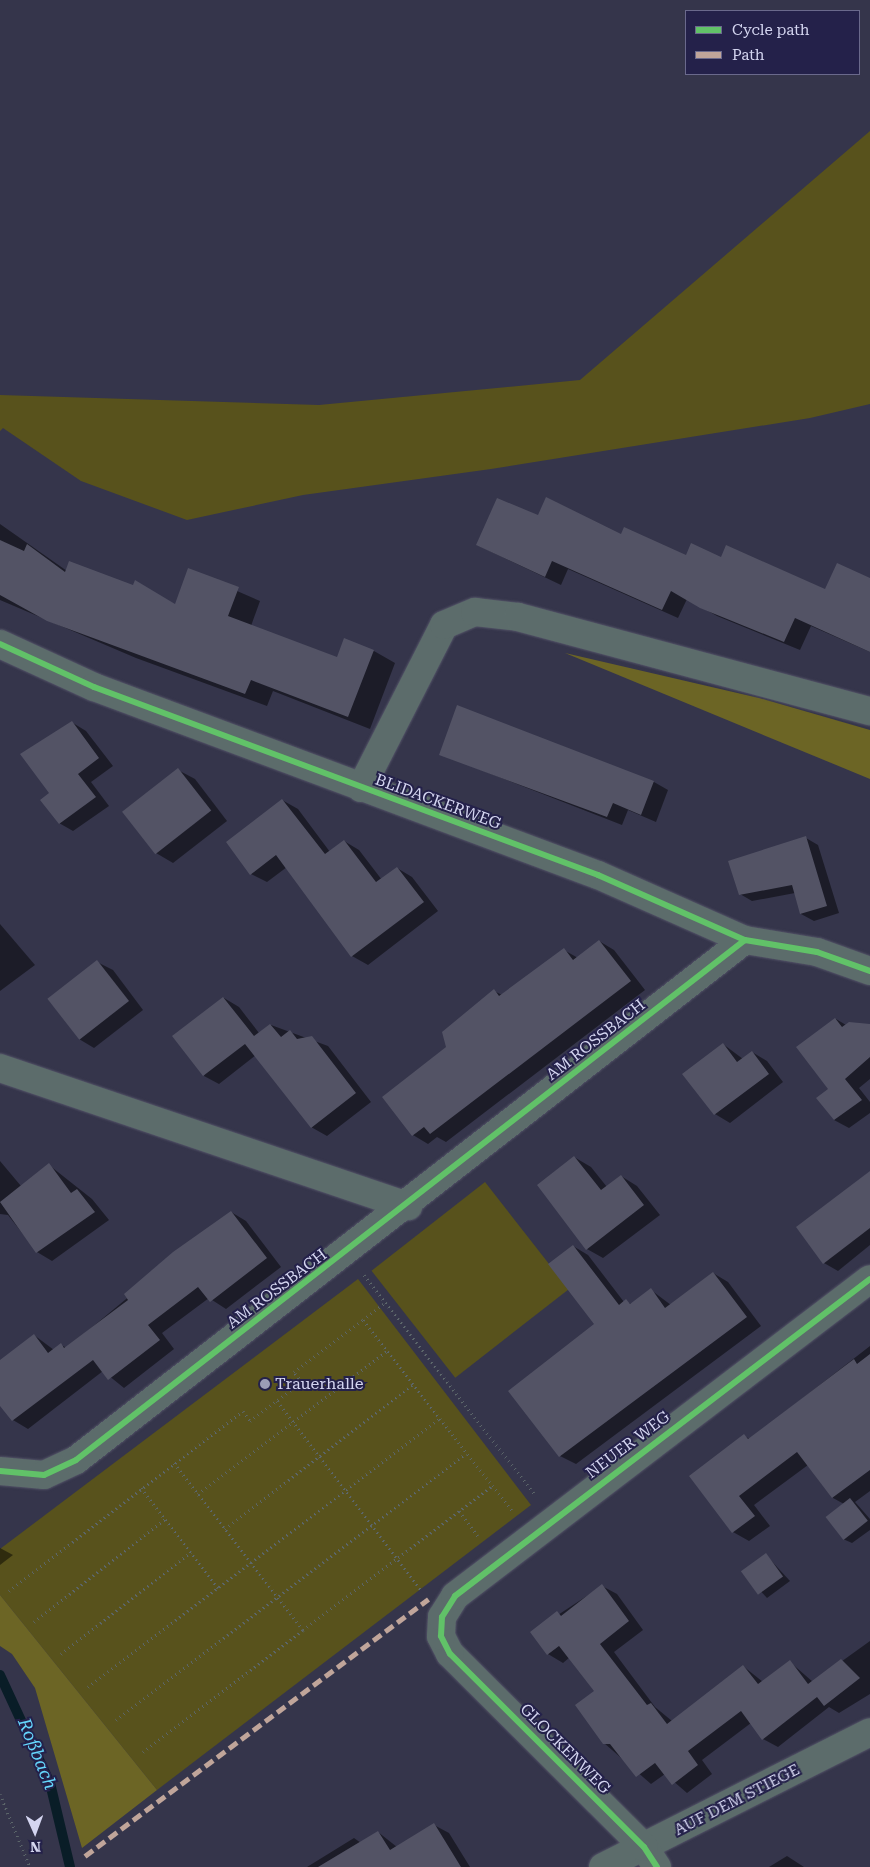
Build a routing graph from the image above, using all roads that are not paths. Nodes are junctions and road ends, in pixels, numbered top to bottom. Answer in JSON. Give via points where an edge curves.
{"nodes":[{"id":1,"x":0,"y":644,"type":"edge"},
{"id":2,"x":870,"y":711,"type":"edge"},
{"id":3,"x":361,"y":788,"type":"junction"},
{"id":4,"x":745,"y":940,"type":"junction"},
{"id":5,"x":870,"y":971,"type":"edge"},
{"id":6,"x":0,"y":1068,"type":"edge"},
{"id":7,"x":408,"y":1206,"type":"junction"},
{"id":8,"x":870,"y":1279,"type":"edge"},
{"id":9,"x":0,"y":1470,"type":"edge"},
{"id":10,"x":450,"y":1654,"type":"joint"},
{"id":11,"x":870,"y":1732,"type":"edge"},
{"id":12,"x":650,"y":1857,"type":"edge"},
{"id":13,"x":603,"y":1867,"type":"edge"}],
"edges":[{"from":1,"to":3,"type":"street","name":"BLIDACKERWEG","via":[[94,687]]},
{"from":2,"to":3,"type":"street","name":"BLIDACKERWEG","via":[[518,617],[475,612],[444,625],[428,649]]},
{"from":3,"to":4,"type":"street","name":"BLIDACKERWEG","via":[[598,875]]},
{"from":4,"to":5,"type":"street","name":"BLIDACKERWEG","via":[[817,952]]},
{"from":4,"to":7,"type":"street","name":"AM ROSSBACH"},
{"from":6,"to":7,"type":"street"},
{"from":7,"to":9,"type":"street","name":"AM ROSSBACH","via":[[76,1460],[44,1475]]},
{"from":8,"to":10,"type":"street","name":"NEUER WEG","via":[[455,1596],[442,1617],[442,1636]]},
{"from":10,"to":12,"type":"street","name":"GLOCKENWEG"},
{"from":11,"to":12,"type":"street","name":"AUF DEM STIEGE"},
{"from":12,"to":13,"type":"street","name":"AUF DEM STIEGE"}]}
